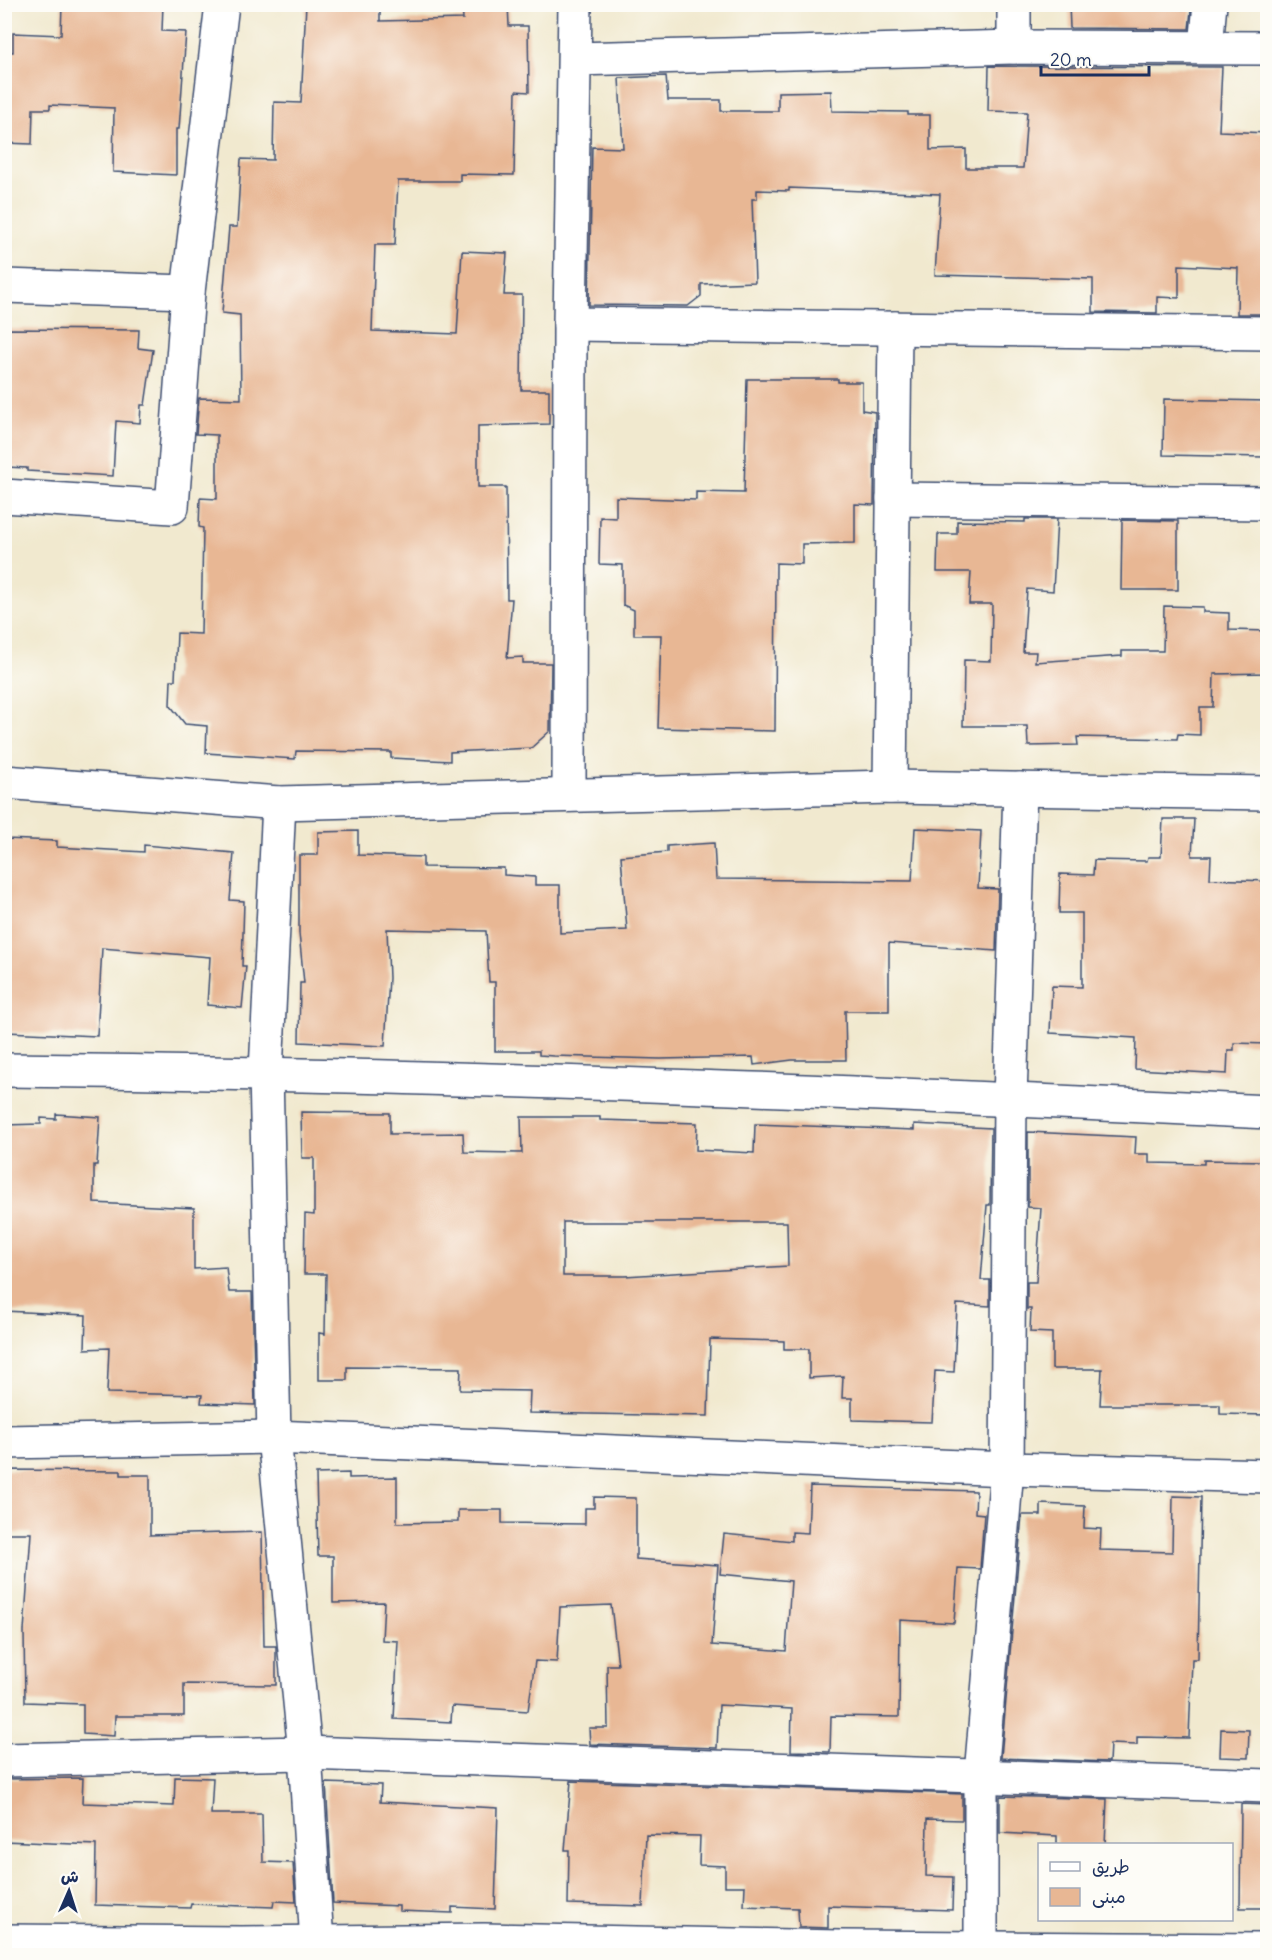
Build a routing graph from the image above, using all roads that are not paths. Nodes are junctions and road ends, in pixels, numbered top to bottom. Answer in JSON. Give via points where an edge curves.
{"nodes":[{"id":1,"x":222,"y":4,"type":"edge"},
{"id":2,"x":575,"y":4,"type":"edge"},
{"id":3,"x":1014,"y":4,"type":"edge"},
{"id":4,"x":1209,"y":4,"type":"edge"},
{"id":5,"x":1014,"y":47,"type":"junction"},
{"id":6,"x":1206,"y":47,"type":"junction"},
{"id":7,"x":1268,"y":48,"type":"edge"},
{"id":8,"x":575,"y":59,"type":"junction"},
{"id":9,"x":4,"y":286,"type":"edge"},
{"id":10,"x":188,"y":292,"type":"junction"},
{"id":11,"x":570,"y":324,"type":"junction"},
{"id":12,"x":896,"y":328,"type":"junction"},
{"id":13,"x":1268,"y":333,"type":"edge"},
{"id":14,"x":4,"y":496,"type":"edge"},
{"id":15,"x":893,"y":499,"type":"junction"},
{"id":16,"x":1268,"y":503,"type":"edge"},
{"id":17,"x":4,"y":782,"type":"edge"},
{"id":18,"x":890,"y":787,"type":"junction"},
{"id":19,"x":1020,"y":789,"type":"junction"},
{"id":20,"x":1268,"y":793,"type":"edge"},
{"id":21,"x":568,"y":795,"type":"junction"},
{"id":22,"x":279,"y":802,"type":"junction"},
{"id":23,"x":4,"y":1070,"type":"edge"},
{"id":24,"x":266,"y":1072,"type":"junction"},
{"id":25,"x":1010,"y":1099,"type":"junction"},
{"id":26,"x":1268,"y":1112,"type":"edge"},
{"id":27,"x":274,"y":1437,"type":"junction"},
{"id":28,"x":4,"y":1442,"type":"edge"},
{"id":29,"x":1006,"y":1469,"type":"junction"},
{"id":30,"x":1268,"y":1476,"type":"edge"},
{"id":31,"x":305,"y":1753,"type":"junction"},
{"id":32,"x":4,"y":1760,"type":"edge"},
{"id":33,"x":981,"y":1775,"type":"junction"},
{"id":34,"x":1268,"y":1786,"type":"edge"},
{"id":35,"x":4,"y":1941,"type":"edge"},
{"id":36,"x":317,"y":1943,"type":"junction"},
{"id":37,"x":981,"y":1946,"type":"junction"},
{"id":38,"x":484,"y":1948,"type":"edge"},
{"id":39,"x":1268,"y":1950,"type":"edge"},
{"id":40,"x":840,"y":1951,"type":"edge"},
{"id":41,"x":1191,"y":1953,"type":"edge"}],
"edges":[{"from":1,"to":10,"type":"street"},
{"from":2,"to":8,"type":"street"},
{"from":3,"to":5,"type":"street"},
{"from":4,"to":6,"type":"street"},
{"from":5,"to":6,"type":"street"},
{"from":5,"to":8,"type":"street"},
{"from":6,"to":7,"type":"street"},
{"from":8,"to":11,"type":"street"},
{"from":9,"to":10,"type":"street"},
{"from":10,"to":14,"type":"street","via":[[172,507]]},
{"from":11,"to":12,"type":"street"},
{"from":11,"to":21,"type":"street"},
{"from":12,"to":13,"type":"street"},
{"from":12,"to":15,"type":"street"},
{"from":15,"to":16,"type":"street"},
{"from":15,"to":18,"type":"street"},
{"from":17,"to":22,"type":"street"},
{"from":18,"to":19,"type":"street"},
{"from":18,"to":21,"type":"street"},
{"from":19,"to":20,"type":"street"},
{"from":19,"to":25,"type":"street"},
{"from":21,"to":22,"type":"street"},
{"from":22,"to":24,"type":"street"},
{"from":23,"to":24,"type":"street"},
{"from":24,"to":25,"type":"street"},
{"from":24,"to":27,"type":"street"},
{"from":25,"to":26,"type":"street"},
{"from":25,"to":29,"type":"street"},
{"from":27,"to":28,"type":"street"},
{"from":27,"to":29,"type":"street"},
{"from":27,"to":31,"type":"street"},
{"from":29,"to":30,"type":"street"},
{"from":29,"to":33,"type":"street"},
{"from":31,"to":32,"type":"street"},
{"from":31,"to":33,"type":"street"},
{"from":31,"to":36,"type":"street"},
{"from":33,"to":34,"type":"street"},
{"from":33,"to":37,"type":"street"},
{"from":35,"to":36,"type":"street"},
{"from":36,"to":38,"type":"street"},
{"from":37,"to":40,"type":"street"},
{"from":37,"to":41,"type":"street"},
{"from":38,"to":40,"type":"street"},
{"from":39,"to":41,"type":"street"}]}
